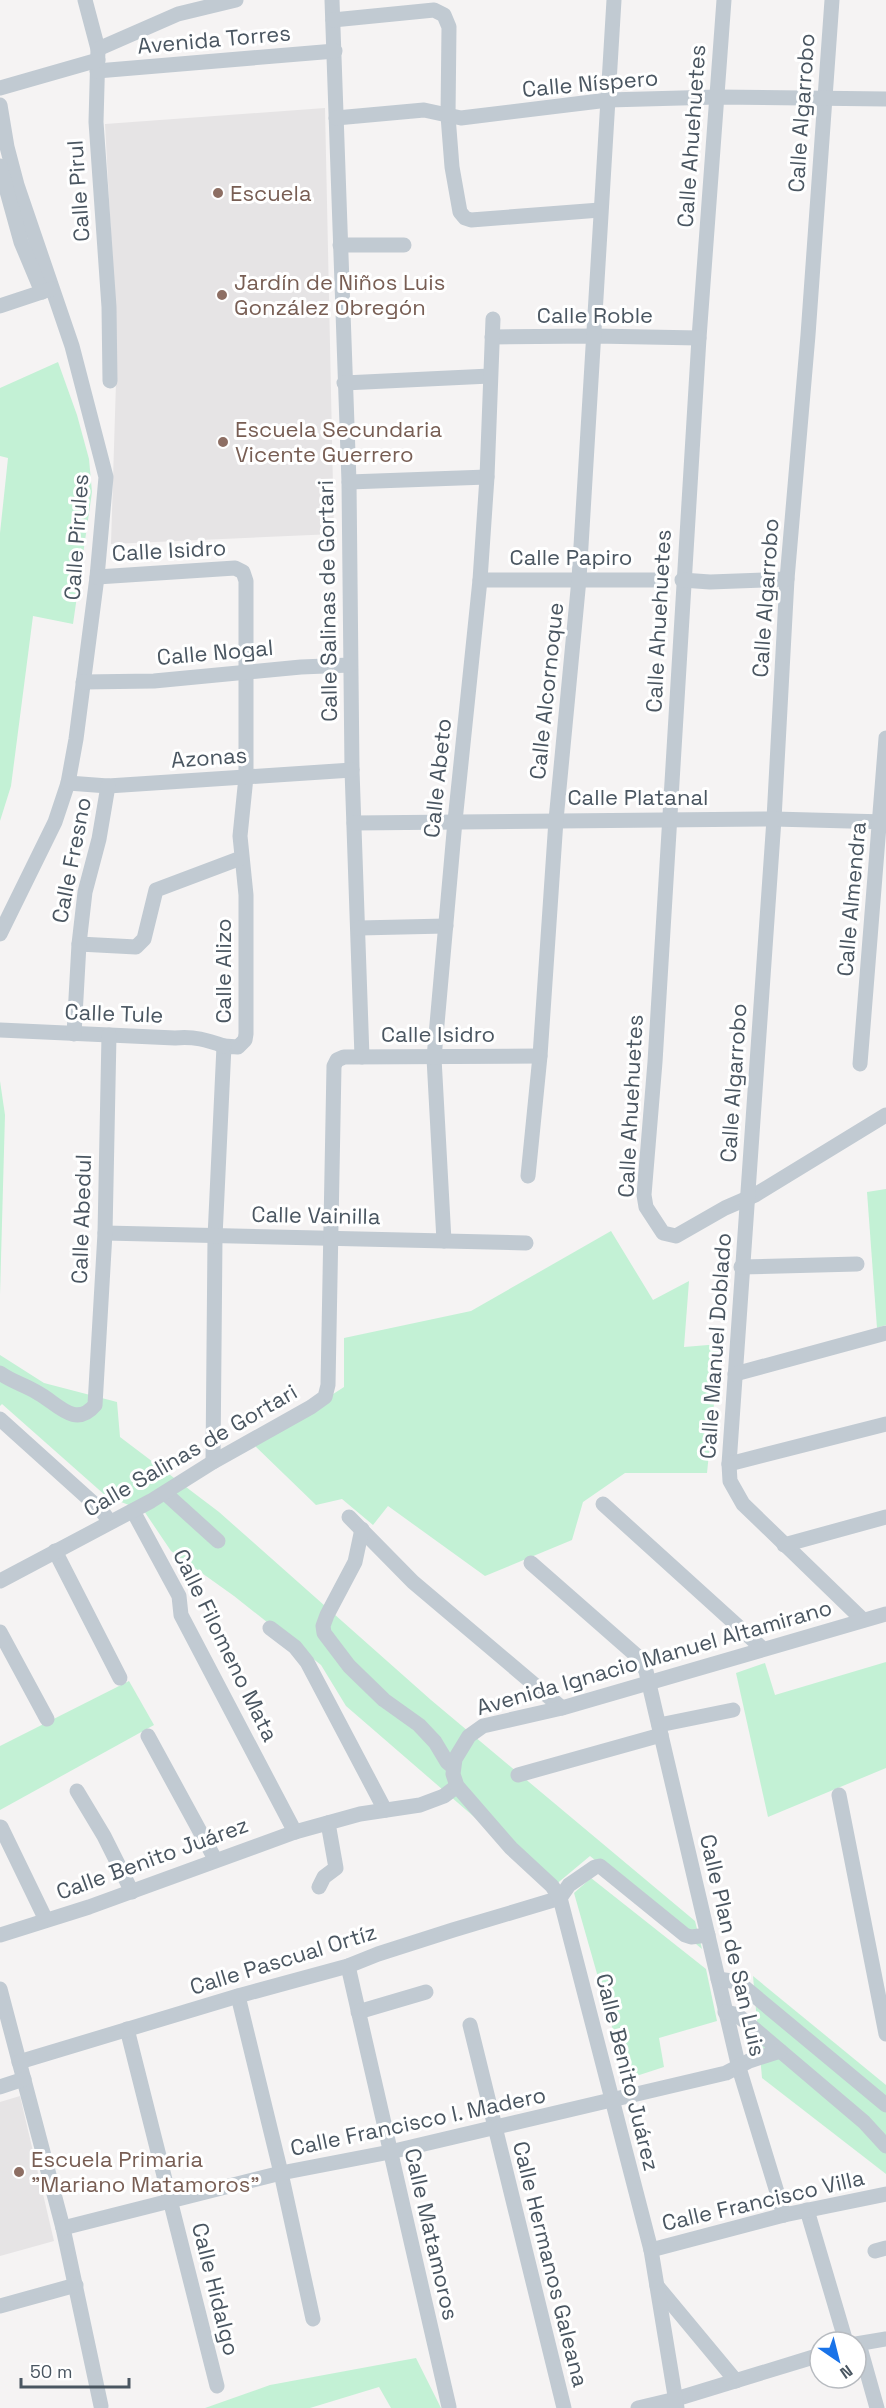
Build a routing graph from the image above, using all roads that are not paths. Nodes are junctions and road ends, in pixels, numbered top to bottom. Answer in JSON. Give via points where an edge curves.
{"nodes":[{"id":1,"x":85,"y":0,"type":"edge"},
{"id":2,"x":236,"y":0,"type":"edge"},
{"id":3,"x":332,"y":0,"type":"edge"},
{"id":4,"x":614,"y":0,"type":"edge"},
{"id":5,"x":724,"y":0,"type":"edge"},
{"id":6,"x":832,"y":0,"type":"edge"},
{"id":7,"x":333,"y":20,"type":"junction"},
{"id":8,"x":335,"y":51,"type":"junction"},
{"id":9,"x":98,"y":60,"type":"junction"},
{"id":10,"x":0,"y":88,"type":"edge"},
{"id":11,"x":717,"y":97,"type":"junction"},
{"id":12,"x":608,"y":99,"type":"junction"},
{"id":13,"x":825,"y":99,"type":"junction"},
{"id":14,"x":886,"y":99,"type":"edge"},
{"id":15,"x":0,"y":105,"type":"edge"},
{"id":16,"x":448,"y":116,"type":"junction"},
{"id":17,"x":336,"y":118,"type":"junction"},
{"id":18,"x":0,"y":166,"type":"edge"},
{"id":19,"x":600,"y":210,"type":"junction"},
{"id":20,"x":340,"y":245,"type":"junction"},
{"id":21,"x":404,"y":245,"type":"dead end"},
{"id":22,"x":47,"y":291,"type":"junction"},
{"id":23,"x":0,"y":306,"type":"edge"},
{"id":24,"x":493,"y":319,"type":"dead end"},
{"id":25,"x":595,"y":336,"type":"junction"},
{"id":26,"x":492,"y":337,"type":"junction"},
{"id":27,"x":699,"y":338,"type":"junction"},
{"id":28,"x":490,"y":376,"type":"junction"},
{"id":29,"x":110,"y":381,"type":"dead end"},
{"id":30,"x":344,"y":383,"type":"junction"},
{"id":31,"x":487,"y":477,"type":"junction"},
{"id":32,"x":349,"y":482,"type":"junction"},
{"id":33,"x":243,"y":572,"type":"joint"},
{"id":34,"x":97,"y":577,"type":"junction"},
{"id":35,"x":579,"y":579,"type":"junction"},
{"id":36,"x":787,"y":579,"type":"junction"},
{"id":37,"x":480,"y":580,"type":"junction"},
{"id":38,"x":662,"y":580,"type":"dead end"},
{"id":39,"x":682,"y":580,"type":"junction"},
{"id":40,"x":350,"y":666,"type":"junction"},
{"id":41,"x":245,"y":673,"type":"junction"},
{"id":42,"x":83,"y":682,"type":"junction"},
{"id":43,"x":886,"y":738,"type":"edge"},
{"id":44,"x":352,"y":770,"type":"junction"},
{"id":45,"x":246,"y":777,"type":"junction"},
{"id":46,"x":68,"y":783,"type":"junction"},
{"id":47,"x":108,"y":786,"type":"junction"},
{"id":48,"x":774,"y":819,"type":"junction"},
{"id":49,"x":556,"y":820,"type":"junction"},
{"id":50,"x":669,"y":820,"type":"junction"},
{"id":51,"x":455,"y":821,"type":"junction"},
{"id":52,"x":883,"y":822,"type":"edge"},
{"id":53,"x":354,"y":823,"type":"junction"},
{"id":54,"x":241,"y":858,"type":"junction"},
{"id":55,"x":446,"y":926,"type":"junction"},
{"id":56,"x":359,"y":928,"type":"junction"},
{"id":57,"x":0,"y":934,"type":"edge"},
{"id":58,"x":79,"y":944,"type":"junction"},
{"id":59,"x":0,"y":1030,"type":"edge"},
{"id":60,"x":74,"y":1034,"type":"junction"},
{"id":61,"x":109,"y":1035,"type":"junction"},
{"id":62,"x":224,"y":1046,"type":"junction"},
{"id":63,"x":540,"y":1056,"type":"junction"},
{"id":64,"x":362,"y":1057,"type":"junction"},
{"id":65,"x":434,"y":1058,"type":"junction"},
{"id":66,"x":337,"y":1060,"type":"joint"},
{"id":67,"x":860,"y":1064,"type":"dead end"},
{"id":68,"x":886,"y":1115,"type":"edge"},
{"id":69,"x":528,"y":1176,"type":"dead end"},
{"id":70,"x":747,"y":1199,"type":"junction"},
{"id":71,"x":105,"y":1233,"type":"junction"},
{"id":72,"x":215,"y":1237,"type":"junction"},
{"id":73,"x":332,"y":1237,"type":"junction"},
{"id":74,"x":444,"y":1241,"type":"junction"},
{"id":75,"x":526,"y":1243,"type":"dead end"},
{"id":76,"x":857,"y":1264,"type":"dead end"},
{"id":77,"x":741,"y":1267,"type":"junction"},
{"id":78,"x":886,"y":1333,"type":"edge"},
{"id":79,"x":0,"y":1373,"type":"edge"},
{"id":80,"x":735,"y":1374,"type":"junction"},
{"id":81,"x":0,"y":1419,"type":"edge"},
{"id":82,"x":886,"y":1424,"type":"edge"},
{"id":83,"x":213,"y":1462,"type":"junction"},
{"id":84,"x":729,"y":1464,"type":"junction"},
{"id":85,"x":165,"y":1493,"type":"junction"},
{"id":86,"x":603,"y":1504,"type":"dead end"},
{"id":87,"x":133,"y":1510,"type":"junction"},
{"id":88,"x":349,"y":1517,"type":"dead end"},
{"id":89,"x":886,"y":1517,"type":"edge"},
{"id":90,"x":110,"y":1522,"type":"junction"},
{"id":91,"x":362,"y":1529,"type":"junction"},
{"id":92,"x":218,"y":1541,"type":"dead end"},
{"id":93,"x":784,"y":1545,"type":"junction"},
{"id":94,"x":55,"y":1551,"type":"junction"},
{"id":95,"x":531,"y":1563,"type":"dead end"},
{"id":96,"x":0,"y":1581,"type":"edge"},
{"id":97,"x":886,"y":1614,"type":"edge"},
{"id":98,"x":863,"y":1620,"type":"junction"},
{"id":99,"x":270,"y":1628,"type":"dead end"},
{"id":100,"x":0,"y":1632,"type":"edge"},
{"id":101,"x":763,"y":1649,"type":"junction"},
{"id":102,"x":120,"y":1678,"type":"dead end"},
{"id":103,"x":650,"y":1683,"type":"junction"},
{"id":104,"x":562,"y":1708,"type":"junction"},
{"id":105,"x":733,"y":1710,"type":"dead end"},
{"id":106,"x":47,"y":1719,"type":"dead end"},
{"id":107,"x":660,"y":1730,"type":"junction"},
{"id":108,"x":148,"y":1736,"type":"dead end"},
{"id":109,"x":453,"y":1767,"type":"junction"},
{"id":110,"x":518,"y":1775,"type":"dead end"},
{"id":111,"x":457,"y":1786,"type":"junction"},
{"id":112,"x":76,"y":1791,"type":"dead end"},
{"id":113,"x":839,"y":1795,"type":"dead end"},
{"id":114,"x":385,"y":1810,"type":"junction"},
{"id":115,"x":328,"y":1823,"type":"junction"},
{"id":116,"x":1,"y":1827,"type":"edge"},
{"id":117,"x":296,"y":1832,"type":"junction"},
{"id":118,"x":215,"y":1860,"type":"junction"},
{"id":119,"x":319,"y":1887,"type":"dead end"},
{"id":120,"x":132,"y":1892,"type":"junction"},
{"id":121,"x":560,"y":1898,"type":"junction"},
{"id":122,"x":46,"y":1920,"type":"junction"},
{"id":123,"x":0,"y":1935,"type":"edge"},
{"id":124,"x":708,"y":1935,"type":"junction"},
{"id":125,"x":348,"y":1966,"type":"junction"},
{"id":126,"x":718,"y":1978,"type":"junction"},
{"id":127,"x":0,"y":1989,"type":"edge"},
{"id":128,"x":426,"y":1992,"type":"dead end"},
{"id":129,"x":237,"y":1996,"type":"junction"},
{"id":130,"x":358,"y":2012,"type":"junction"},
{"id":131,"x":725,"y":2012,"type":"junction"},
{"id":132,"x":470,"y":2025,"type":"dead end"},
{"id":133,"x":127,"y":2029,"type":"junction"},
{"id":134,"x":886,"y":2034,"type":"edge"},
{"id":135,"x":780,"y":2051,"type":"junction"},
{"id":136,"x":19,"y":2062,"type":"junction"},
{"id":137,"x":739,"y":2068,"type":"junction"},
{"id":138,"x":24,"y":2079,"type":"junction"},
{"id":139,"x":0,"y":2087,"type":"edge"},
{"id":140,"x":612,"y":2102,"type":"junction"},
{"id":141,"x":886,"y":2105,"type":"edge"},
{"id":142,"x":493,"y":2127,"type":"junction"},
{"id":143,"x":886,"y":2146,"type":"edge"},
{"id":144,"x":390,"y":2152,"type":"junction"},
{"id":145,"x":281,"y":2173,"type":"junction"},
{"id":146,"x":886,"y":2194,"type":"edge"},
{"id":147,"x":170,"y":2202,"type":"junction"},
{"id":148,"x":807,"y":2210,"type":"junction"},
{"id":149,"x":784,"y":2215,"type":"junction"},
{"id":150,"x":63,"y":2228,"type":"junction"},
{"id":151,"x":651,"y":2250,"type":"junction"},
{"id":152,"x":76,"y":2285,"type":"junction"},
{"id":153,"x":657,"y":2286,"type":"junction"},
{"id":154,"x":0,"y":2306,"type":"edge"},
{"id":155,"x":314,"y":2319,"type":"dead end"},
{"id":156,"x":849,"y":2330,"type":"edge"},
{"id":157,"x":886,"y":2339,"type":"edge"},
{"id":158,"x":868,"y":2341,"type":"edge"},
{"id":159,"x":808,"y":2359,"type":"edge"},
{"id":160,"x":736,"y":2380,"type":"junction"},
{"id":161,"x":868,"y":2383,"type":"edge"},
{"id":162,"x":217,"y":2386,"type":"dead end"},
{"id":163,"x":676,"y":2404,"type":"edge"},
{"id":164,"x":101,"y":2406,"type":"dead end"},
{"id":165,"x":449,"y":2407,"type":"edge"},
{"id":166,"x":564,"y":2408,"type":"edge"},
{"id":167,"x":638,"y":2408,"type":"edge"},
{"id":168,"x":877,"y":2408,"type":"edge"}],
"edges":[{"from":1,"to":9,"type":"street","name":"Calle Pirul"},
{"from":2,"to":9,"type":"street","via":[[178,14]]},
{"from":3,"to":7,"type":"street","name":"Calle Salinas de Gortari"},
{"from":4,"to":12,"type":"street","name":"Calle Alcornoque"},
{"from":5,"to":11,"type":"street","name":"Calle Ahuehuetes"},
{"from":6,"to":13,"type":"street","name":"Calle Algarrobo"},
{"from":7,"to":8,"type":"street","name":"Calle Salinas de Gortari"},
{"from":7,"to":16,"type":"street","via":[[434,10],[444,15],[448,27]]},
{"from":8,"to":9,"type":"street","name":"Avenida Torres"},
{"from":8,"to":17,"type":"street","name":"Calle Salinas de Gortari"},
{"from":9,"to":10,"type":"street"},
{"from":9,"to":29,"type":"street","name":"Calle Pirul","via":[[96,122]]},
{"from":11,"to":12,"type":"street","name":"Calle Níspero"},
{"from":11,"to":13,"type":"street","name":"Calle Níspero"},
{"from":11,"to":27,"type":"street","name":"Calle Ahuehuetes"},
{"from":12,"to":16,"type":"street","name":"Calle Níspero","via":[[471,118]]},
{"from":12,"to":19,"type":"street","name":"Calle Alcornoque"},
{"from":13,"to":14,"type":"street","name":"Calle Níspero"},
{"from":13,"to":36,"type":"street","name":"Calle Algarrobo"},
{"from":15,"to":22,"type":"street","name":"Calle Pirules","via":[[7,147]]},
{"from":16,"to":17,"type":"street","name":"Calle Níspero","via":[[424,110]]},
{"from":16,"to":19,"type":"street","via":[[452,167],[460,212],[465,218]]},
{"from":17,"to":20,"type":"street","name":"Calle Salinas de Gortari"},
{"from":18,"to":22,"type":"street","via":[[21,242]]},
{"from":19,"to":25,"type":"street","name":"Calle Alcornoque"},
{"from":20,"to":21,"type":"street"},
{"from":20,"to":30,"type":"street","name":"Calle Salinas de Gortari"},
{"from":22,"to":23,"type":"street"},
{"from":22,"to":34,"type":"street","name":"Calle Pirules","via":[[72,346],[104,467],[106,495]]},
{"from":24,"to":26,"type":"street","name":"Calle Abeto"},
{"from":25,"to":26,"type":"street","name":"Calle Roble"},
{"from":25,"to":27,"type":"street","name":"Calle Roble"},
{"from":25,"to":35,"type":"street","name":"Calle Alcornoque"},
{"from":26,"to":28,"type":"street","name":"Calle Abeto"},
{"from":27,"to":39,"type":"street","name":"Calle Ahuehuetes"},
{"from":28,"to":30,"type":"street"},
{"from":28,"to":31,"type":"street","name":"Calle Abeto"},
{"from":30,"to":32,"type":"street","name":"Calle Salinas de Gortari"},
{"from":31,"to":32,"type":"street"},
{"from":31,"to":37,"type":"street","name":"Calle Abeto"},
{"from":32,"to":40,"type":"street","name":"Calle Salinas de Gortari"},
{"from":33,"to":34,"type":"street","name":"Calle Isidro","via":[[235,568]]},
{"from":33,"to":41,"type":"street","name":"Calle Alizo"},
{"from":34,"to":42,"type":"street","name":"Calle Pirules"},
{"from":35,"to":37,"type":"street","name":"Calle Papiro"},
{"from":35,"to":38,"type":"street","name":"Calle Papiro"},
{"from":35,"to":49,"type":"street","name":"Calle Alcornoque"},
{"from":36,"to":39,"type":"street"},
{"from":36,"to":48,"type":"street","name":"Calle Algarrobo"},
{"from":37,"to":51,"type":"street","name":"Calle Abeto"},
{"from":39,"to":50,"type":"street","name":"Calle Ahuehuetes"},
{"from":40,"to":41,"type":"street","name":"Calle Nogal"},
{"from":40,"to":44,"type":"street","name":"Calle Salinas de Gortari"},
{"from":41,"to":42,"type":"street","name":"Calle Nogal"},
{"from":41,"to":45,"type":"street","name":"Calle Alizo"},
{"from":42,"to":46,"type":"street","name":"Calle Pirules"},
{"from":43,"to":52,"type":"street","name":"Calle Almendra"},
{"from":44,"to":45,"type":"street","name":"Azonas"},
{"from":44,"to":53,"type":"street","name":"Calle Salinas de Gortari"},
{"from":45,"to":47,"type":"street","name":"Azonas"},
{"from":45,"to":54,"type":"street","name":"Calle Alizo"},
{"from":46,"to":47,"type":"street","name":"Azonas"},
{"from":46,"to":57,"type":"street","name":"Calle Pirules","via":[[55,822]]},
{"from":47,"to":58,"type":"street","name":"Calle Fresno"},
{"from":48,"to":50,"type":"street","name":"Calle Platanal"},
{"from":48,"to":52,"type":"street","name":"Calle Platanal"},
{"from":48,"to":70,"type":"street","name":"Calle Algarrobo"},
{"from":49,"to":50,"type":"street","name":"Calle Platanal"},
{"from":49,"to":51,"type":"street","name":"Calle Platanal"},
{"from":49,"to":63,"type":"street","name":"Calle Alcornoque"},
{"from":50,"to":70,"type":"street","name":"Calle Ahuehuetes","via":[[645,1204],[669,1236],[682,1234]]},
{"from":51,"to":53,"type":"street","name":"Calle Platanal"},
{"from":51,"to":55,"type":"street","name":"Calle Abeto"},
{"from":52,"to":67,"type":"street","name":"Calle Almendra"},
{"from":53,"to":56,"type":"street","name":"Calle Salinas de Gortari"},
{"from":54,"to":58,"type":"street","name":"Calle Fresno","via":[[156,890],[144,939],[139,945],[131,948]]},
{"from":54,"to":62,"type":"street","name":"Calle Alizo","via":[[246,895],[246,1034],[238,1047]]},
{"from":55,"to":56,"type":"street"},
{"from":55,"to":65,"type":"street","name":"Calle Abeto"},
{"from":56,"to":64,"type":"street","name":"Calle Salinas de Gortari"},
{"from":58,"to":60,"type":"street","name":"Calle Fresno"},
{"from":59,"to":60,"type":"street","name":"Calle Tule"},
{"from":60,"to":61,"type":"street","name":"Calle Tule"},
{"from":61,"to":62,"type":"street","name":"Calle Tule","via":[[189,1037]]},
{"from":61,"to":71,"type":"street","name":"Calle Abedul"},
{"from":62,"to":72,"type":"street","name":"Calle Alizo"},
{"from":63,"to":65,"type":"street","name":"Calle Isidro"},
{"from":63,"to":69,"type":"street","name":"Calle Alcornoque"},
{"from":64,"to":65,"type":"street","name":"Calle Isidro"},
{"from":64,"to":66,"type":"street","name":"Calle Isidro"},
{"from":65,"to":74,"type":"street","name":"Calle Abeto"},
{"from":66,"to":73,"type":"street","name":"Calle Salinas de Gortari"},
{"from":68,"to":70,"type":"street"},
{"from":70,"to":77,"type":"street","name":"Calle Manuel Doblado"},
{"from":71,"to":72,"type":"street","name":"Calle Vainilla"},
{"from":71,"to":79,"type":"street","name":"Calle Abedul","via":[[95,1405],[88,1413],[70,1413]]},
{"from":72,"to":73,"type":"street","name":"Calle Vainilla"},
{"from":72,"to":83,"type":"street","name":"Calle Alizo"},
{"from":73,"to":74,"type":"street","name":"Calle Vainilla"},
{"from":73,"to":83,"type":"street","name":"Calle Salinas de Gortari","via":[[325,1396]]},
{"from":74,"to":75,"type":"street","name":"Calle Vainilla"},
{"from":76,"to":77,"type":"street"},
{"from":77,"to":80,"type":"street","name":"Calle Manuel Doblado"},
{"from":78,"to":80,"type":"street"},
{"from":80,"to":84,"type":"street","name":"Calle Manuel Doblado"},
{"from":81,"to":90,"type":"street"},
{"from":82,"to":84,"type":"street"},
{"from":83,"to":85,"type":"street","name":"Calle Salinas de Gortari"},
{"from":84,"to":93,"type":"street","name":"Calle Manuel Doblado","via":[[735,1493]]},
{"from":85,"to":87,"type":"street","name":"Calle Salinas de Gortari"},
{"from":85,"to":92,"type":"street"},
{"from":86,"to":101,"type":"street"},
{"from":87,"to":90,"type":"street","name":"Calle Salinas de Gortari"},
{"from":87,"to":117,"type":"street","name":"Calle Filomeno Mata","via":[[179,1596],[181,1615]]},
{"from":88,"to":91,"type":"street"},
{"from":89,"to":93,"type":"street"},
{"from":90,"to":94,"type":"street","name":"Calle Salinas de Gortari"},
{"from":91,"to":104,"type":"street","via":[[413,1582]]},
{"from":91,"to":109,"type":"street","via":[[354,1562],[323,1626],[326,1636],[349,1666],[384,1700],[419,1725]]},
{"from":93,"to":98,"type":"street","name":"Calle Manuel Doblado"},
{"from":94,"to":96,"type":"street","name":"Calle Salinas de Gortari"},
{"from":94,"to":102,"type":"street"},
{"from":95,"to":103,"type":"street","name":"Calle Plan de San Luis","via":[[637,1656]]},
{"from":97,"to":98,"type":"street","name":"Avenida Ignacio Manuel Altamirano"},
{"from":98,"to":101,"type":"street","name":"Avenida Ignacio Manuel Altamirano"},
{"from":99,"to":114,"type":"street","via":[[307,1662]]},
{"from":100,"to":106,"type":"street"},
{"from":101,"to":103,"type":"street","name":"Avenida Ignacio Manuel Altamirano"},
{"from":103,"to":104,"type":"street","name":"Avenida Ignacio Manuel Altamirano"},
{"from":103,"to":107,"type":"street","name":"Calle Plan de San Luis"},
{"from":104,"to":109,"type":"street","name":"Avenida Ignacio Manuel Altamirano","via":[[478,1728],[458,1752]]},
{"from":105,"to":107,"type":"street"},
{"from":107,"to":110,"type":"street"},
{"from":107,"to":124,"type":"street","name":"Calle Plan de San Luis"},
{"from":108,"to":118,"type":"street"},
{"from":109,"to":111,"type":"street","name":"Calle Benito Juárez"},
{"from":111,"to":114,"type":"street","name":"Calle Benito Juárez","via":[[437,1799]]},
{"from":111,"to":121,"type":"street","name":"Calle Benito Juárez"},
{"from":112,"to":120,"type":"street"},
{"from":113,"to":134,"type":"street"},
{"from":114,"to":115,"type":"street","name":"Calle Benito Juárez"},
{"from":115,"to":117,"type":"street","name":"Calle Benito Juárez"},
{"from":115,"to":119,"type":"street","via":[[336,1868]]},
{"from":116,"to":122,"type":"street"},
{"from":117,"to":118,"type":"street","name":"Calle Benito Juárez"},
{"from":118,"to":120,"type":"street","name":"Calle Benito Juárez"},
{"from":120,"to":122,"type":"street","name":"Calle Benito Juárez"},
{"from":121,"to":124,"type":"street","via":[[569,1885],[600,1866],[686,1935]]},
{"from":121,"to":125,"type":"street","name":"Calle Pascual Ortíz","via":[[453,1929]]},
{"from":121,"to":140,"type":"street","name":"Calle Benito Juárez"},
{"from":122,"to":123,"type":"street","name":"Calle Benito Juárez"},
{"from":124,"to":126,"type":"street","name":"Calle Plan de San Luis"},
{"from":125,"to":129,"type":"street","name":"Calle Pascual Ortíz"},
{"from":125,"to":130,"type":"street","name":"Calle Matamoros"},
{"from":126,"to":131,"type":"street","name":"Calle Plan de San Luis"},
{"from":126,"to":141,"type":"street","via":[[738,1982]]},
{"from":127,"to":136,"type":"street"},
{"from":128,"to":130,"type":"street"},
{"from":129,"to":133,"type":"street","name":"Calle Pascual Ortíz"},
{"from":129,"to":145,"type":"street"},
{"from":130,"to":144,"type":"street","name":"Calle Matamoros"},
{"from":131,"to":135,"type":"street","via":[[735,2014]]},
{"from":131,"to":137,"type":"street","name":"Calle Plan de San Luis"},
{"from":132,"to":142,"type":"street","name":"Calle Hermanos Galeana"},
{"from":133,"to":136,"type":"street","name":"Calle Pascual Ortíz"},
{"from":133,"to":147,"type":"street","name":"Calle Hidalgo"},
{"from":135,"to":137,"type":"street","name":"Calle Francisco I. Madero"},
{"from":135,"to":143,"type":"street","via":[[864,2122]]},
{"from":136,"to":138,"type":"street"},
{"from":137,"to":140,"type":"street","name":"Calle Francisco I. Madero"},
{"from":137,"to":149,"type":"street","name":"Calle Plan de San Luis"},
{"from":138,"to":139,"type":"street"},
{"from":138,"to":150,"type":"street"},
{"from":140,"to":142,"type":"street","name":"Calle Francisco I. Madero"},
{"from":140,"to":151,"type":"street","name":"Calle Benito Juárez"},
{"from":142,"to":144,"type":"street","name":"Calle Francisco I. Madero"},
{"from":142,"to":166,"type":"street","name":"Calle Hermanos Galeana"},
{"from":144,"to":145,"type":"street","name":"Calle Francisco I. Madero"},
{"from":144,"to":165,"type":"street","name":"Calle Matamoros"},
{"from":145,"to":147,"type":"street","name":"Calle Francisco I. Madero"},
{"from":145,"to":155,"type":"street"},
{"from":146,"to":148,"type":"street","name":"Calle Francisco Villa"},
{"from":147,"to":150,"type":"street","name":"Calle Francisco I. Madero"},
{"from":147,"to":162,"type":"street","name":"Calle Hidalgo"},
{"from":148,"to":149,"type":"street","name":"Calle Francisco Villa"},
{"from":148,"to":156,"type":"street"},
{"from":149,"to":151,"type":"street","name":"Calle Francisco Villa"},
{"from":150,"to":152,"type":"street"},
{"from":151,"to":153,"type":"street","name":"Calle Benito Juárez"},
{"from":152,"to":154,"type":"street"},
{"from":152,"to":164,"type":"street"},
{"from":153,"to":160,"type":"street"},
{"from":153,"to":163,"type":"street","name":"Calle Benito Juárez"},
{"from":157,"to":158,"type":"street"},
{"from":159,"to":160,"type":"street"},
{"from":160,"to":163,"type":"street"},
{"from":161,"to":168,"type":"street"},
{"from":163,"to":167,"type":"street"}]}
